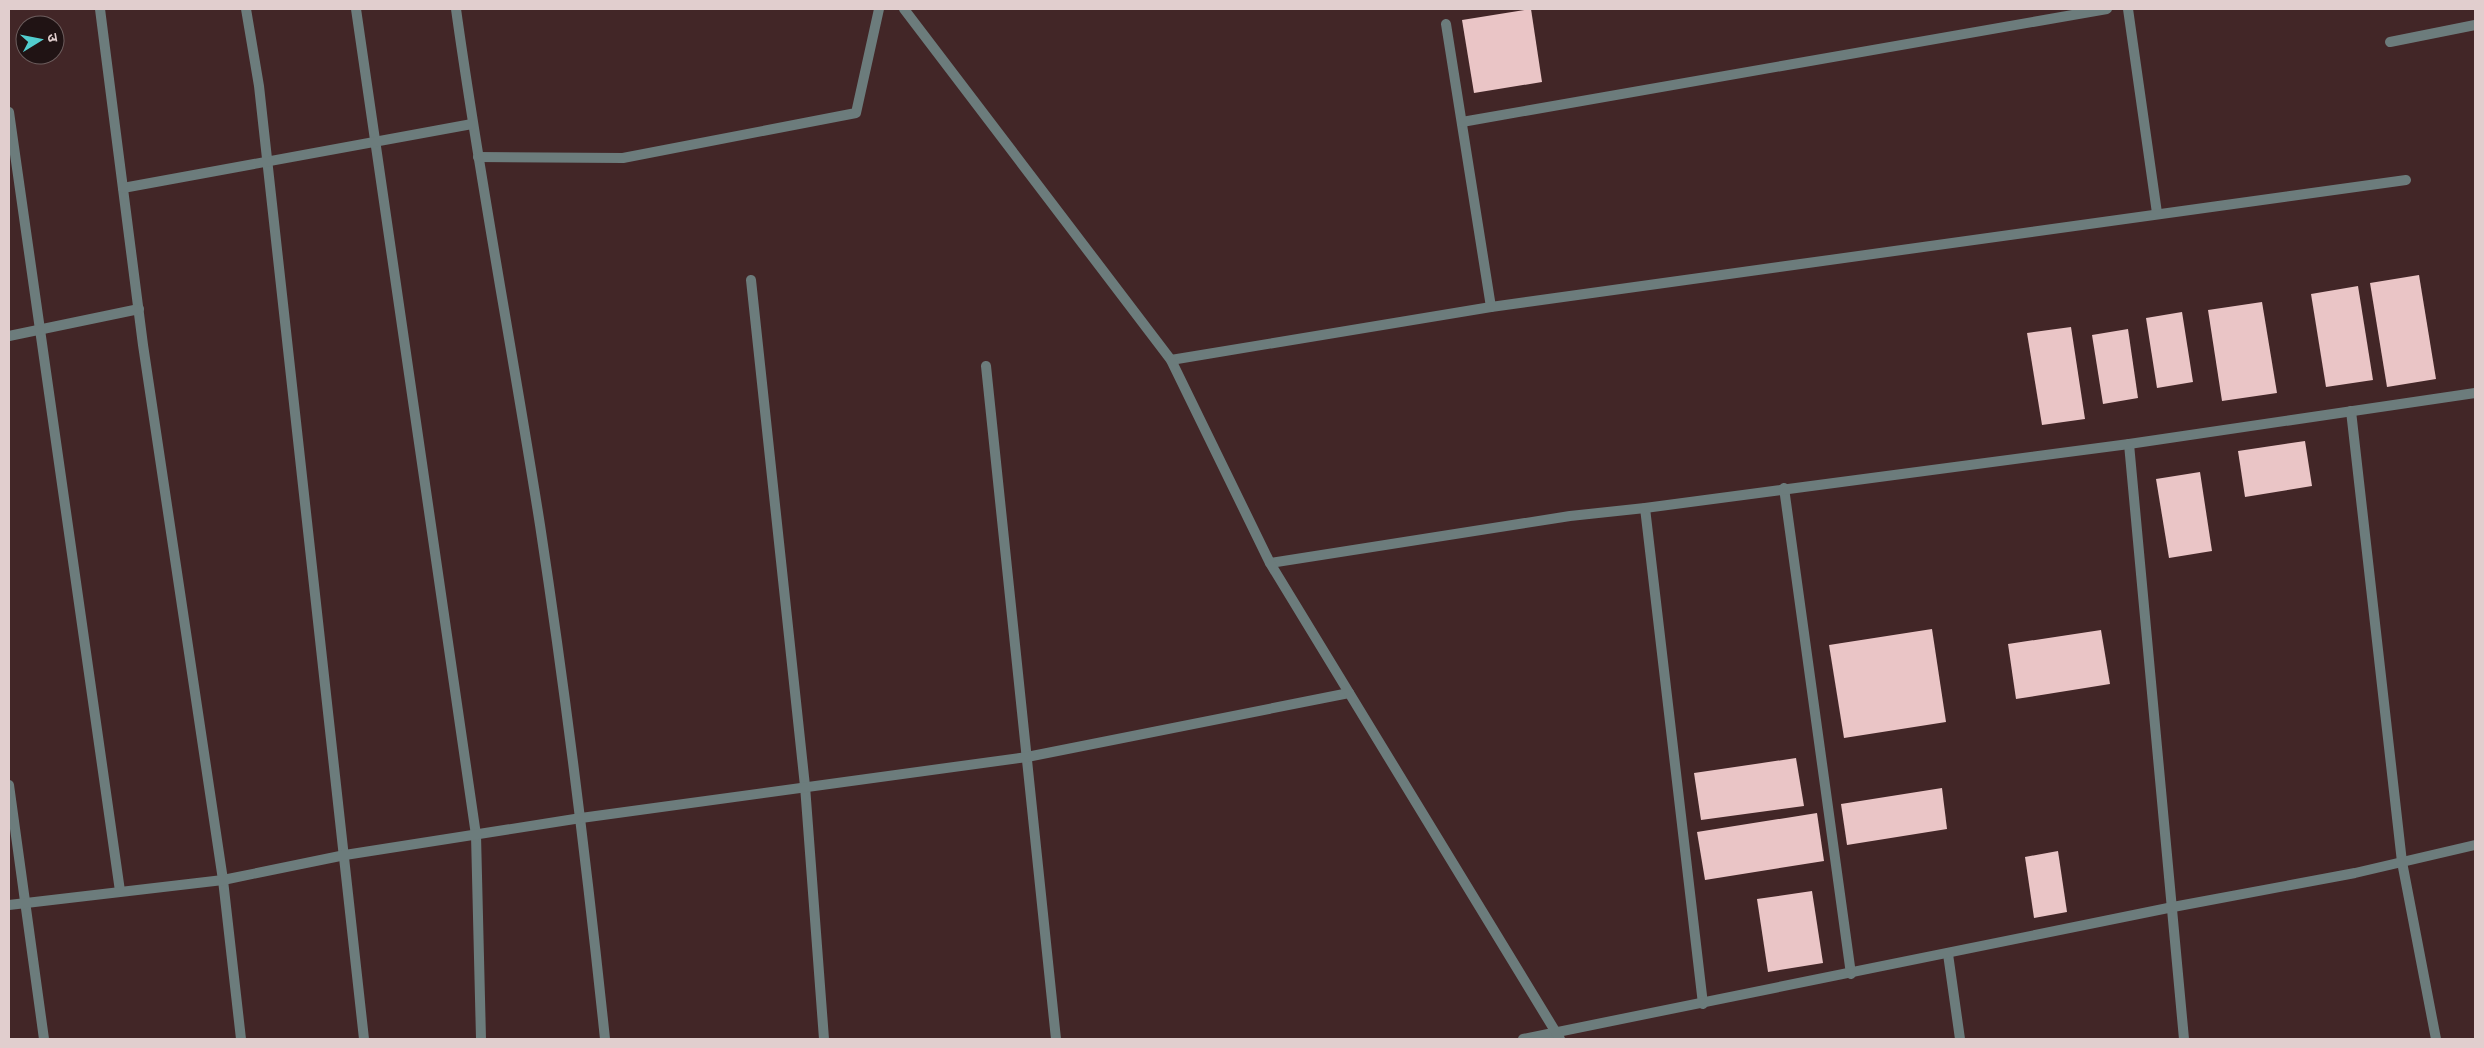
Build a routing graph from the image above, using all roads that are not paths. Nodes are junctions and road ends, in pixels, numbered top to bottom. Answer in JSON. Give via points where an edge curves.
{"nodes":[{"id":1,"x":100,"y":9,"type":"edge"},
{"id":2,"x":246,"y":9,"type":"edge"},
{"id":3,"x":356,"y":9,"type":"edge"},
{"id":4,"x":456,"y":9,"type":"edge"},
{"id":5,"x":879,"y":9,"type":"edge"},
{"id":6,"x":904,"y":9,"type":"edge"},
{"id":7,"x":2107,"y":9,"type":"edge"},
{"id":8,"x":2128,"y":9,"type":"edge"},
{"id":9,"x":1446,"y":24,"type":"dead end"},
{"id":10,"x":2475,"y":25,"type":"edge"},
{"id":11,"x":2390,"y":42,"type":"dead end"},
{"id":12,"x":9,"y":112,"type":"edge"},
{"id":13,"x":1462,"y":122,"type":"junction"},
{"id":14,"x":472,"y":124,"type":"junction"},
{"id":15,"x":375,"y":141,"type":"junction"},
{"id":16,"x":478,"y":157,"type":"junction"},
{"id":17,"x":267,"y":160,"type":"junction"},
{"id":18,"x":2406,"y":180,"type":"dead end"},
{"id":19,"x":123,"y":188,"type":"junction"},
{"id":20,"x":2157,"y":213,"type":"junction"},
{"id":21,"x":751,"y":280,"type":"dead end"},
{"id":22,"x":1491,"y":308,"type":"junction"},
{"id":23,"x":139,"y":309,"type":"junction"},
{"id":24,"x":39,"y":330,"type":"junction"},
{"id":25,"x":9,"y":336,"type":"edge"},
{"id":26,"x":1171,"y":360,"type":"junction"},
{"id":27,"x":986,"y":366,"type":"dead end"},
{"id":28,"x":2475,"y":393,"type":"edge"},
{"id":29,"x":2351,"y":411,"type":"junction"},
{"id":30,"x":2129,"y":444,"type":"junction"},
{"id":31,"x":1784,"y":488,"type":"junction"},
{"id":32,"x":1645,"y":508,"type":"junction"},
{"id":33,"x":1270,"y":563,"type":"junction"},
{"id":34,"x":1349,"y":693,"type":"junction"},
{"id":35,"x":1027,"y":757,"type":"junction"},
{"id":36,"x":9,"y":785,"type":"edge"},
{"id":37,"x":805,"y":786,"type":"junction"},
{"id":38,"x":581,"y":818,"type":"junction"},
{"id":39,"x":476,"y":835,"type":"junction"},
{"id":40,"x":2475,"y":846,"type":"edge"},
{"id":41,"x":345,"y":855,"type":"junction"},
{"id":42,"x":2402,"y":862,"type":"junction"},
{"id":43,"x":223,"y":880,"type":"junction"},
{"id":44,"x":120,"y":891,"type":"junction"},
{"id":45,"x":26,"y":902,"type":"junction"},
{"id":46,"x":9,"y":905,"type":"edge"},
{"id":47,"x":2173,"y":907,"type":"junction"},
{"id":48,"x":1948,"y":954,"type":"junction"},
{"id":49,"x":1851,"y":974,"type":"junction"},
{"id":50,"x":1703,"y":1004,"type":"junction"},
{"id":51,"x":1558,"y":1036,"type":"edge"},
{"id":52,"x":44,"y":1039,"type":"edge"},
{"id":53,"x":240,"y":1039,"type":"edge"},
{"id":54,"x":364,"y":1039,"type":"edge"},
{"id":55,"x":481,"y":1039,"type":"edge"},
{"id":56,"x":605,"y":1039,"type":"edge"},
{"id":57,"x":824,"y":1039,"type":"edge"},
{"id":58,"x":1056,"y":1039,"type":"edge"},
{"id":59,"x":1523,"y":1039,"type":"edge"},
{"id":60,"x":1960,"y":1039,"type":"edge"},
{"id":61,"x":2184,"y":1039,"type":"edge"},
{"id":62,"x":2436,"y":1039,"type":"edge"}],
"edges":[{"from":1,"to":19,"type":"street"},
{"from":2,"to":17,"type":"street"},
{"from":3,"to":15,"type":"street"},
{"from":4,"to":14,"type":"street"},
{"from":5,"to":16,"type":"street","via":[[856,113],[623,158]]},
{"from":6,"to":26,"type":"street"},
{"from":7,"to":13,"type":"street"},
{"from":8,"to":20,"type":"street"},
{"from":9,"to":13,"type":"street"},
{"from":10,"to":11,"type":"street"},
{"from":12,"to":24,"type":"street"},
{"from":13,"to":22,"type":"street"},
{"from":14,"to":15,"type":"street"},
{"from":14,"to":16,"type":"street"},
{"from":15,"to":17,"type":"street"},
{"from":15,"to":39,"type":"street"},
{"from":16,"to":38,"type":"street","via":[[540,525]]},
{"from":17,"to":19,"type":"street"},
{"from":17,"to":41,"type":"street"},
{"from":18,"to":20,"type":"street"},
{"from":19,"to":23,"type":"street"},
{"from":20,"to":22,"type":"street"},
{"from":21,"to":37,"type":"street"},
{"from":22,"to":26,"type":"street"},
{"from":23,"to":24,"type":"street"},
{"from":23,"to":43,"type":"street"},
{"from":24,"to":25,"type":"street"},
{"from":24,"to":44,"type":"street"},
{"from":26,"to":33,"type":"street"},
{"from":27,"to":35,"type":"street"},
{"from":28,"to":29,"type":"street"},
{"from":29,"to":30,"type":"street"},
{"from":29,"to":42,"type":"street"},
{"from":30,"to":31,"type":"street"},
{"from":30,"to":47,"type":"street"},
{"from":31,"to":32,"type":"street"},
{"from":31,"to":49,"type":"street"},
{"from":32,"to":33,"type":"street","via":[[1570,516]]},
{"from":32,"to":50,"type":"street"},
{"from":33,"to":34,"type":"street"},
{"from":34,"to":35,"type":"street"},
{"from":34,"to":51,"type":"street"},
{"from":35,"to":37,"type":"street"},
{"from":35,"to":58,"type":"street"},
{"from":36,"to":45,"type":"street"},
{"from":37,"to":38,"type":"street"},
{"from":37,"to":57,"type":"street"},
{"from":38,"to":39,"type":"street"},
{"from":38,"to":56,"type":"street"},
{"from":39,"to":41,"type":"street"},
{"from":39,"to":55,"type":"street"},
{"from":40,"to":42,"type":"street"},
{"from":41,"to":43,"type":"street"},
{"from":41,"to":54,"type":"street"},
{"from":42,"to":47,"type":"street"},
{"from":42,"to":62,"type":"street"},
{"from":43,"to":44,"type":"street"},
{"from":43,"to":53,"type":"street"},
{"from":44,"to":45,"type":"street"},
{"from":45,"to":46,"type":"street"},
{"from":45,"to":52,"type":"street"},
{"from":47,"to":48,"type":"street"},
{"from":47,"to":61,"type":"street"},
{"from":48,"to":49,"type":"street"},
{"from":48,"to":60,"type":"street"},
{"from":49,"to":50,"type":"street"},
{"from":50,"to":51,"type":"street"},
{"from":51,"to":59,"type":"street"}]}
